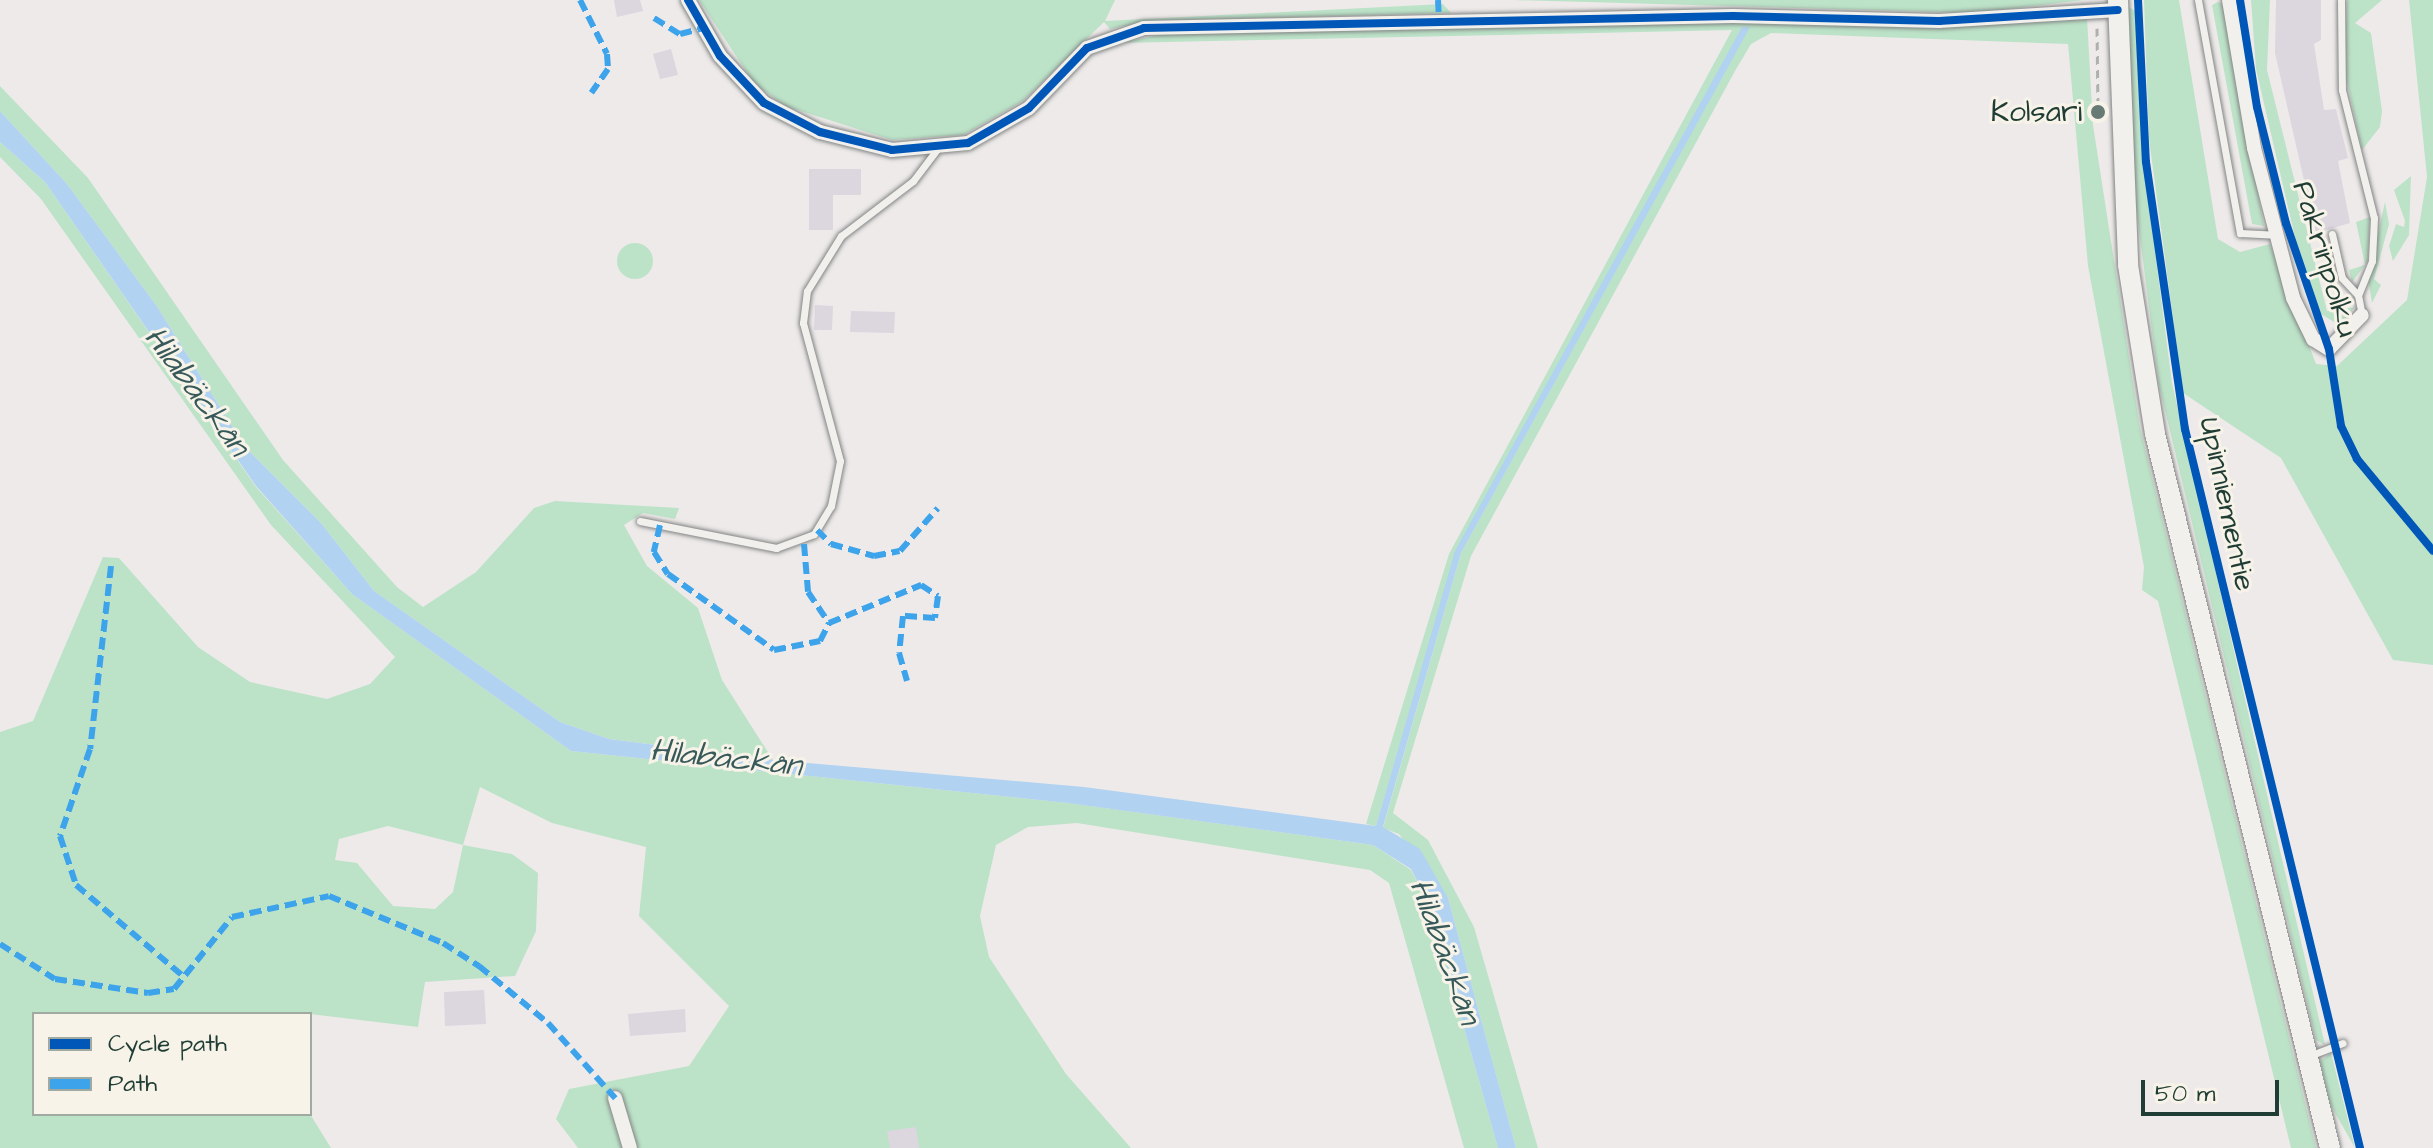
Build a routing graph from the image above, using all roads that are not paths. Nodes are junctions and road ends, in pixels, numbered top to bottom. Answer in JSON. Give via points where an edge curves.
{"nodes":[{"id":1,"x":688,"y":0,"type":"edge"},
{"id":2,"x":2198,"y":0,"type":"edge"},
{"id":3,"x":2229,"y":0,"type":"edge"},
{"id":4,"x":2341,"y":0,"type":"edge"},
{"id":5,"x":2111,"y":7,"type":"edge"},
{"id":6,"x":938,"y":148,"type":"junction"},
{"id":7,"x":2332,"y":234,"type":"dead end"},
{"id":8,"x":2275,"y":235,"type":"junction"},
{"id":9,"x":2358,"y":295,"type":"junction"},
{"id":10,"x":2362,"y":315,"type":"joint"},
{"id":11,"x":640,"y":521,"type":"dead end"},
{"id":12,"x":2343,"y":1043,"type":"dead end"},
{"id":13,"x":2307,"y":1057,"type":"junction"},
{"id":14,"x":615,"y":1098,"type":"dead end"},
{"id":15,"x":630,"y":1148,"type":"edge"},
{"id":16,"x":2330,"y":1148,"type":"edge"}],
"edges":[{"from":1,"to":6,"type":"street","via":[[744,85],[784,115],[856,143]]},
{"from":2,"to":8,"type":"lane","via":[[2240,233]]},
{"from":3,"to":8,"type":"street"},
{"from":4,"to":9,"type":"lane","via":[[2342,90],[2374,218],[2372,261]]},
{"from":5,"to":6,"type":"street","via":[[1939,21],[1733,16],[1144,28],[1087,48],[1003,126]]},
{"from":5,"to":13,"type":"main road","name":"Upinniementie","via":[[2128,265],[2155,434]]},
{"from":6,"to":11,"type":"lane","via":[[913,181],[841,236],[807,291],[803,323],[840,461],[831,506],[814,534],[776,548]]},
{"from":7,"to":9,"type":"lane","via":[[2342,278]]},
{"from":8,"to":10,"type":"street","via":[[2293,298],[2321,346],[2329,349]]},
{"from":9,"to":10,"type":"lane"},
{"from":12,"to":13,"type":"lane"},
{"from":13,"to":16,"type":"main road","name":"Upinniementie"},
{"from":14,"to":15,"type":"street"}]}
